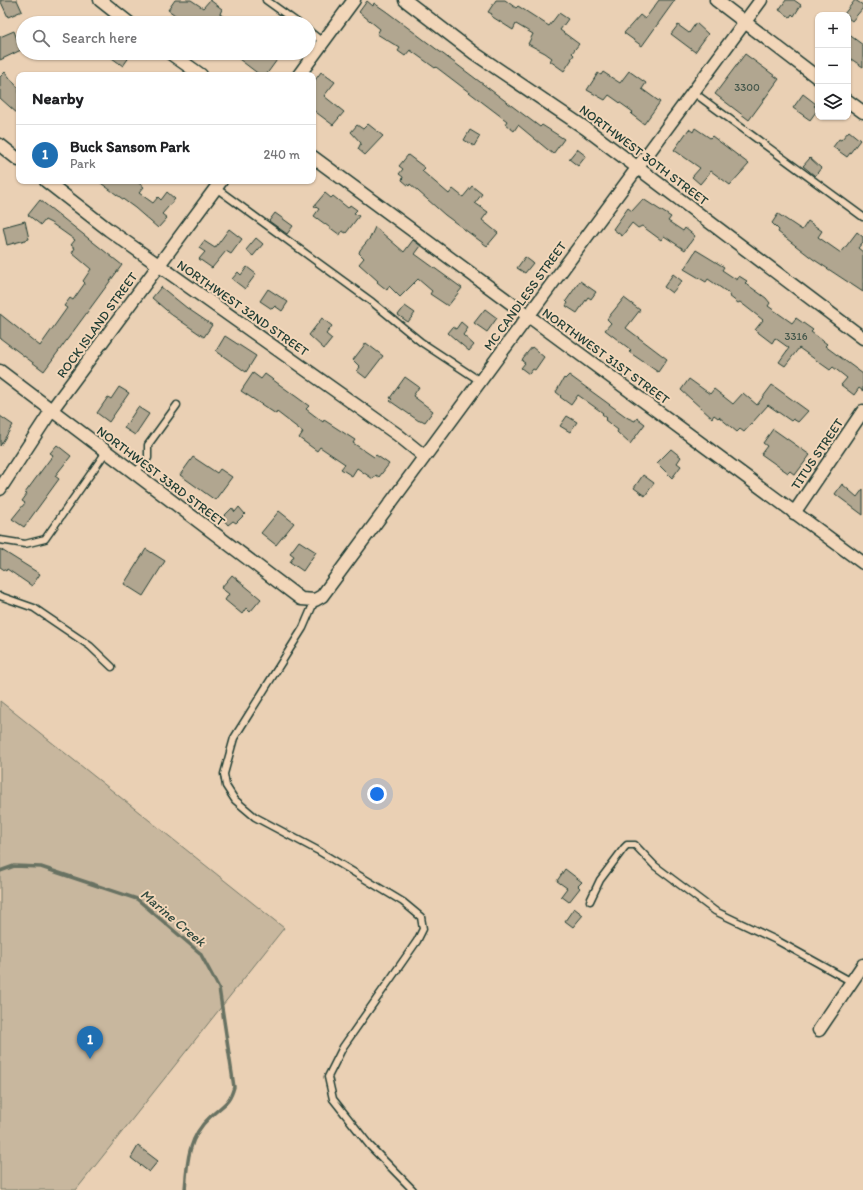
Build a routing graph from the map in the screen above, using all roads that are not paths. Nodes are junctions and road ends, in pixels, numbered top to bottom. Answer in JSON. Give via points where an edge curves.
{"nodes":[{"id":1,"x":100,"y":0,"type":"edge"},
{"id":2,"x":266,"y":0,"type":"edge"},
{"id":3,"x":354,"y":0,"type":"edge"},
{"id":4,"x":405,"y":0,"type":"edge"},
{"id":5,"x":716,"y":0,"type":"edge"},
{"id":6,"x":761,"y":0,"type":"edge"},
{"id":7,"x":120,"y":16,"type":"edge"},
{"id":8,"x":288,"y":16,"type":"edge"},
{"id":9,"x":745,"y":22,"type":"junction"},
{"id":10,"x":316,"y":36,"type":"edge"},
{"id":11,"x":323,"y":42,"type":"junction"},
{"id":12,"x":316,"y":52,"type":"edge"},
{"id":13,"x":180,"y":60,"type":"edge"},
{"id":14,"x":310,"y":60,"type":"edge"},
{"id":15,"x":197,"y":72,"type":"edge"},
{"id":16,"x":301,"y":72,"type":"edge"},
{"id":17,"x":815,"y":76,"type":"edge"},
{"id":18,"x":693,"y":92,"type":"junction"},
{"id":19,"x":851,"y":103,"type":"edge"},
{"id":20,"x":863,"y":112,"type":"edge"},
{"id":21,"x":0,"y":145,"type":"edge"},
{"id":22,"x":16,"y":158,"type":"edge"},
{"id":23,"x":316,"y":159,"type":"edge"},
{"id":24,"x":638,"y":167,"type":"junction"},
{"id":25,"x":50,"y":184,"type":"edge"},
{"id":26,"x":218,"y":184,"type":"edge"},
{"id":27,"x":863,"y":217,"type":"edge"},
{"id":28,"x":159,"y":265,"type":"junction"},
{"id":29,"x":528,"y":316,"type":"junction"},
{"id":30,"x":863,"y":338,"type":"edge"},
{"id":31,"x":0,"y":371,"type":"edge"},
{"id":32,"x":480,"y":381,"type":"junction"},
{"id":33,"x":177,"y":405,"type":"dead end"},
{"id":34,"x":51,"y":411,"type":"junction"},
{"id":35,"x":863,"y":411,"type":"edge"},
{"id":36,"x":106,"y":452,"type":"junction"},
{"id":37,"x":424,"y":456,"type":"junction"},
{"id":38,"x":134,"y":474,"type":"junction"},
{"id":39,"x":0,"y":489,"type":"edge"},
{"id":40,"x":794,"y":512,"type":"junction"},
{"id":41,"x":0,"y":540,"type":"edge"},
{"id":42,"x":863,"y":563,"type":"edge"},
{"id":43,"x":0,"y":596,"type":"edge"},
{"id":44,"x":311,"y":600,"type":"junction"},
{"id":45,"x":112,"y":666,"type":"dead end"},
{"id":46,"x":590,"y":901,"type":"dead end"},
{"id":47,"x":863,"y":965,"type":"edge"},
{"id":48,"x":852,"y":982,"type":"junction"},
{"id":49,"x":819,"y":1030,"type":"dead end"},
{"id":50,"x":413,"y":1190,"type":"edge"}],
"edges":[{"from":1,"to":7,"type":"street"},
{"from":2,"to":8,"type":"lane"},
{"from":3,"to":11,"type":"street"},
{"from":4,"to":24,"type":"street","name":"NORTHWEST 30TH STREET","via":[[474,53]]},
{"from":5,"to":9,"type":"street"},
{"from":6,"to":9,"type":"street","name":"MC CANDLESS STREET"},
{"from":9,"to":17,"type":"street"},
{"from":9,"to":18,"type":"street","name":"MC CANDLESS STREET"},
{"from":10,"to":11,"type":"lane"},
{"from":11,"to":12,"type":"street"},
{"from":13,"to":15,"type":"street"},
{"from":14,"to":16,"type":"street"},
{"from":18,"to":24,"type":"street","name":"MC CANDLESS STREET"},
{"from":18,"to":27,"type":"lane"},
{"from":19,"to":20,"type":"street"},
{"from":21,"to":22,"type":"street"},
{"from":23,"to":29,"type":"street","name":"NORTHWEST 31ST STREET"},
{"from":24,"to":29,"type":"street","name":"MC CANDLESS STREET"},
{"from":24,"to":30,"type":"street","name":"NORTHWEST 30TH STREET"},
{"from":25,"to":28,"type":"street","name":"NORTHWEST 32ND STREET"},
{"from":26,"to":28,"type":"street","name":"ROCK ISLAND STREET"},
{"from":26,"to":32,"type":"lane","via":[[421,342]]},
{"from":28,"to":34,"type":"street","name":"ROCK ISLAND STREET"},
{"from":28,"to":37,"type":"street","name":"NORTHWEST 32ND STREET"},
{"from":29,"to":32,"type":"street","name":"MC CANDLESS STREET"},
{"from":29,"to":40,"type":"street","name":"NORTHWEST 31ST STREET"},
{"from":31,"to":34,"type":"street","name":"NORTHWEST 33RD STREET"},
{"from":32,"to":37,"type":"street","name":"MC CANDLESS STREET"},
{"from":33,"to":38,"type":"lane","via":[[148,445],[148,458]]},
{"from":34,"to":36,"type":"street","name":"NORTHWEST 33RD STREET"},
{"from":34,"to":39,"type":"street","name":"ROCK ISLAND STREET"},
{"from":35,"to":40,"type":"street","name":"TITUS STREET"},
{"from":36,"to":38,"type":"street","name":"NORTHWEST 33RD STREET"},
{"from":36,"to":41,"type":"lane","via":[[45,539],[25,544]]},
{"from":37,"to":44,"type":"street","name":"MC CANDLESS STREET","via":[[322,596]]},
{"from":38,"to":44,"type":"street","name":"NORTHWEST 33RD STREET","via":[[300,599]]},
{"from":40,"to":42,"type":"street","name":"NORTHWEST 31ST STREET"},
{"from":43,"to":45,"type":"lane","via":[[40,611],[90,646]]},
{"from":44,"to":50,"type":"lane","via":[[303,628],[234,738],[224,774],[226,786],[235,800],[255,817],[317,850],[404,902],[421,917],[423,929],[417,941],[343,1047],[328,1077],[333,1099],[370,1146]]},
{"from":46,"to":48,"type":"lane","via":[[600,880],[624,848],[627,845],[636,845],[655,866],[715,911],[791,948]]},
{"from":47,"to":48,"type":"street"},
{"from":48,"to":49,"type":"street"}]}
